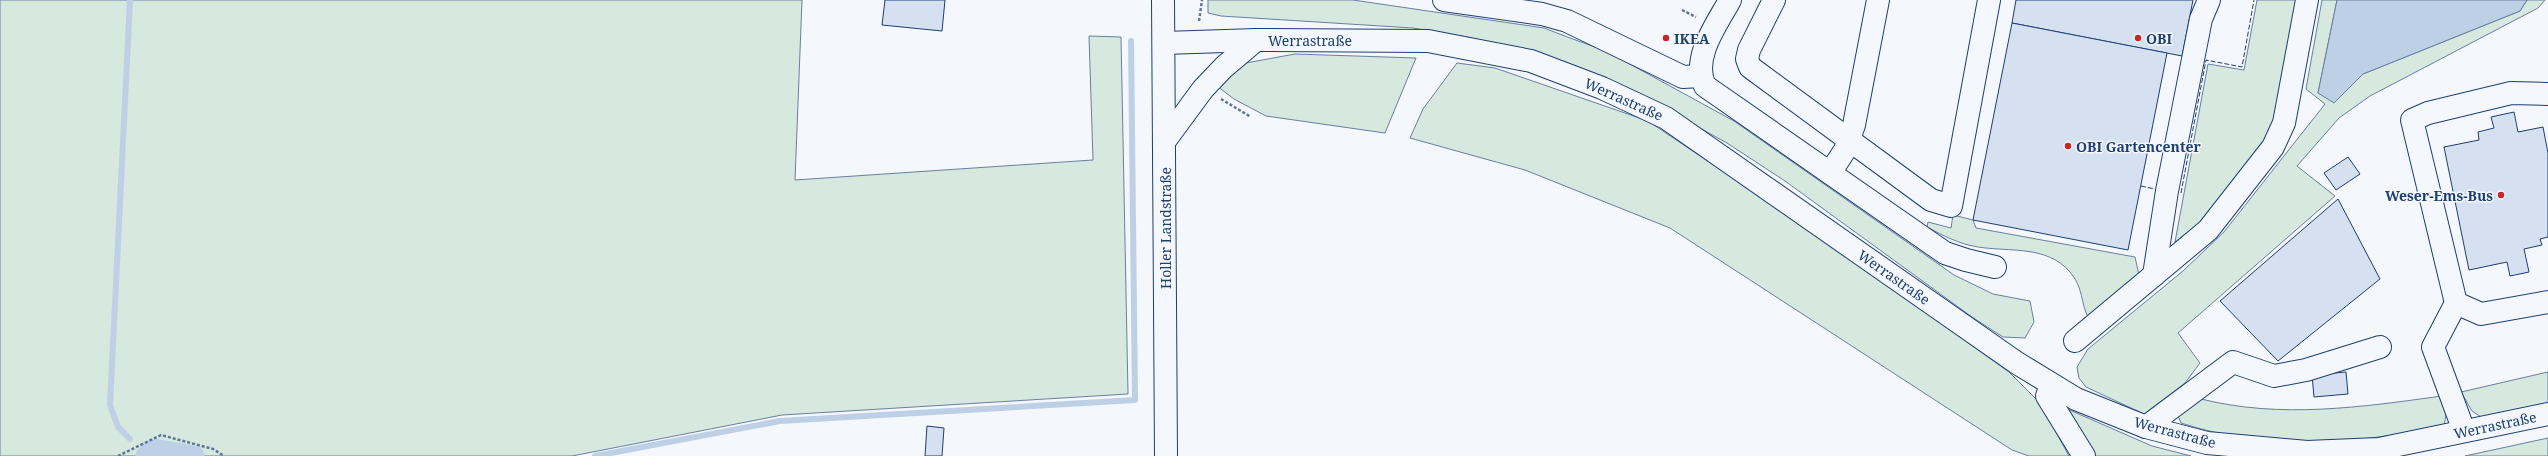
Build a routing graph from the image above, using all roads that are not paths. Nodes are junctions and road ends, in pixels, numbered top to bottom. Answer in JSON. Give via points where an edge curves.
{"nodes":[{"id":1,"x":1163,"y":0,"type":"edge"},
{"id":2,"x":1444,"y":0,"type":"edge"},
{"id":3,"x":1730,"y":0,"type":"edge"},
{"id":4,"x":1774,"y":0,"type":"edge"},
{"id":5,"x":1878,"y":0,"type":"edge"},
{"id":6,"x":1989,"y":0,"type":"edge"},
{"id":7,"x":2209,"y":0,"type":"edge"},
{"id":8,"x":2307,"y":0,"type":"edge"},
{"id":9,"x":1256,"y":40,"type":"junction"},
{"id":10,"x":1164,"y":43,"type":"junction"},
{"id":11,"x":1700,"y":76,"type":"junction"},
{"id":12,"x":2548,"y":94,"type":"edge"},
{"id":13,"x":1849,"y":140,"type":"junction"},
{"id":14,"x":1164,"y":142,"type":"junction"},
{"id":15,"x":1830,"y":173,"type":"junction"},
{"id":16,"x":1995,"y":266,"type":"dead end"},
{"id":17,"x":2154,"y":275,"type":"junction"},
{"id":18,"x":2548,"y":302,"type":"edge"},
{"id":19,"x":2456,"y":303,"type":"junction"},
{"id":20,"x":2075,"y":341,"type":"dead end"},
{"id":21,"x":2380,"y":347,"type":"dead end"},
{"id":22,"x":2051,"y":384,"type":"junction"},
{"id":23,"x":2548,"y":414,"type":"edge"},
{"id":24,"x":2146,"y":427,"type":"junction"},
{"id":25,"x":2464,"y":431,"type":"junction"},
{"id":26,"x":2380,"y":452,"type":"edge"},
{"id":27,"x":2302,"y":454,"type":"edge"},
{"id":28,"x":1166,"y":456,"type":"edge"},
{"id":29,"x":2084,"y":456,"type":"edge"}],
"edges":[{"from":1,"to":10,"type":"street","name":"Holler Landstraße"},
{"from":2,"to":11,"type":"street","via":[[1542,14],[1567,21],[1683,77]]},
{"from":3,"to":11,"type":"street","via":[[1703,52]]},
{"from":4,"to":13,"type":"street","via":[[1749,50],[1747,59],[1750,67]]},
{"from":5,"to":13,"type":"street"},
{"from":6,"to":13,"type":"street","via":[[1951,206],[1931,200]]},
{"from":7,"to":17,"type":"street","via":[[2201,19],[2190,73]]},
{"from":8,"to":17,"type":"street","via":[[2280,136],[2208,230]]},
{"from":9,"to":10,"type":"street","name":"Werrastraße"},
{"from":9,"to":14,"type":"street","name":"Werrastraße","via":[[1203,88]]},
{"from":9,"to":22,"type":"street","name":"Werrastraße","via":[[1428,41],[1531,61],[1602,88],[1666,118],[2010,359]]},
{"from":10,"to":14,"type":"street","name":"Holler Landstraße"},
{"from":11,"to":15,"type":"street","via":[[1705,86],[1714,93]]},
{"from":12,"to":19,"type":"street","via":[[2511,93],[2428,113],[2412,120]]},
{"from":13,"to":15,"type":"street","via":[[1846,150]]},
{"from":14,"to":28,"type":"street","name":"Holler Landstraße"},
{"from":15,"to":16,"type":"street","via":[[1945,253]]},
{"from":17,"to":20,"type":"street"},
{"from":18,"to":19,"type":"street","via":[[2481,314]]},
{"from":19,"to":25,"type":"street","via":[[2432,347]]},
{"from":21,"to":24,"type":"street","via":[[2306,370],[2274,376],[2233,362]]},
{"from":22,"to":24,"type":"street","name":"Werrastraße","via":[[2076,399]]},
{"from":22,"to":29,"type":"street","via":[[2047,396]]},
{"from":23,"to":25,"type":"street","name":"Werrastraße"},
{"from":24,"to":27,"type":"street","name":"Werrastraße","via":[[2207,443]]},
{"from":25,"to":26,"type":"street","name":"Werrastraße"},
{"from":26,"to":27,"type":"street","name":"Werrastraße"}]}
